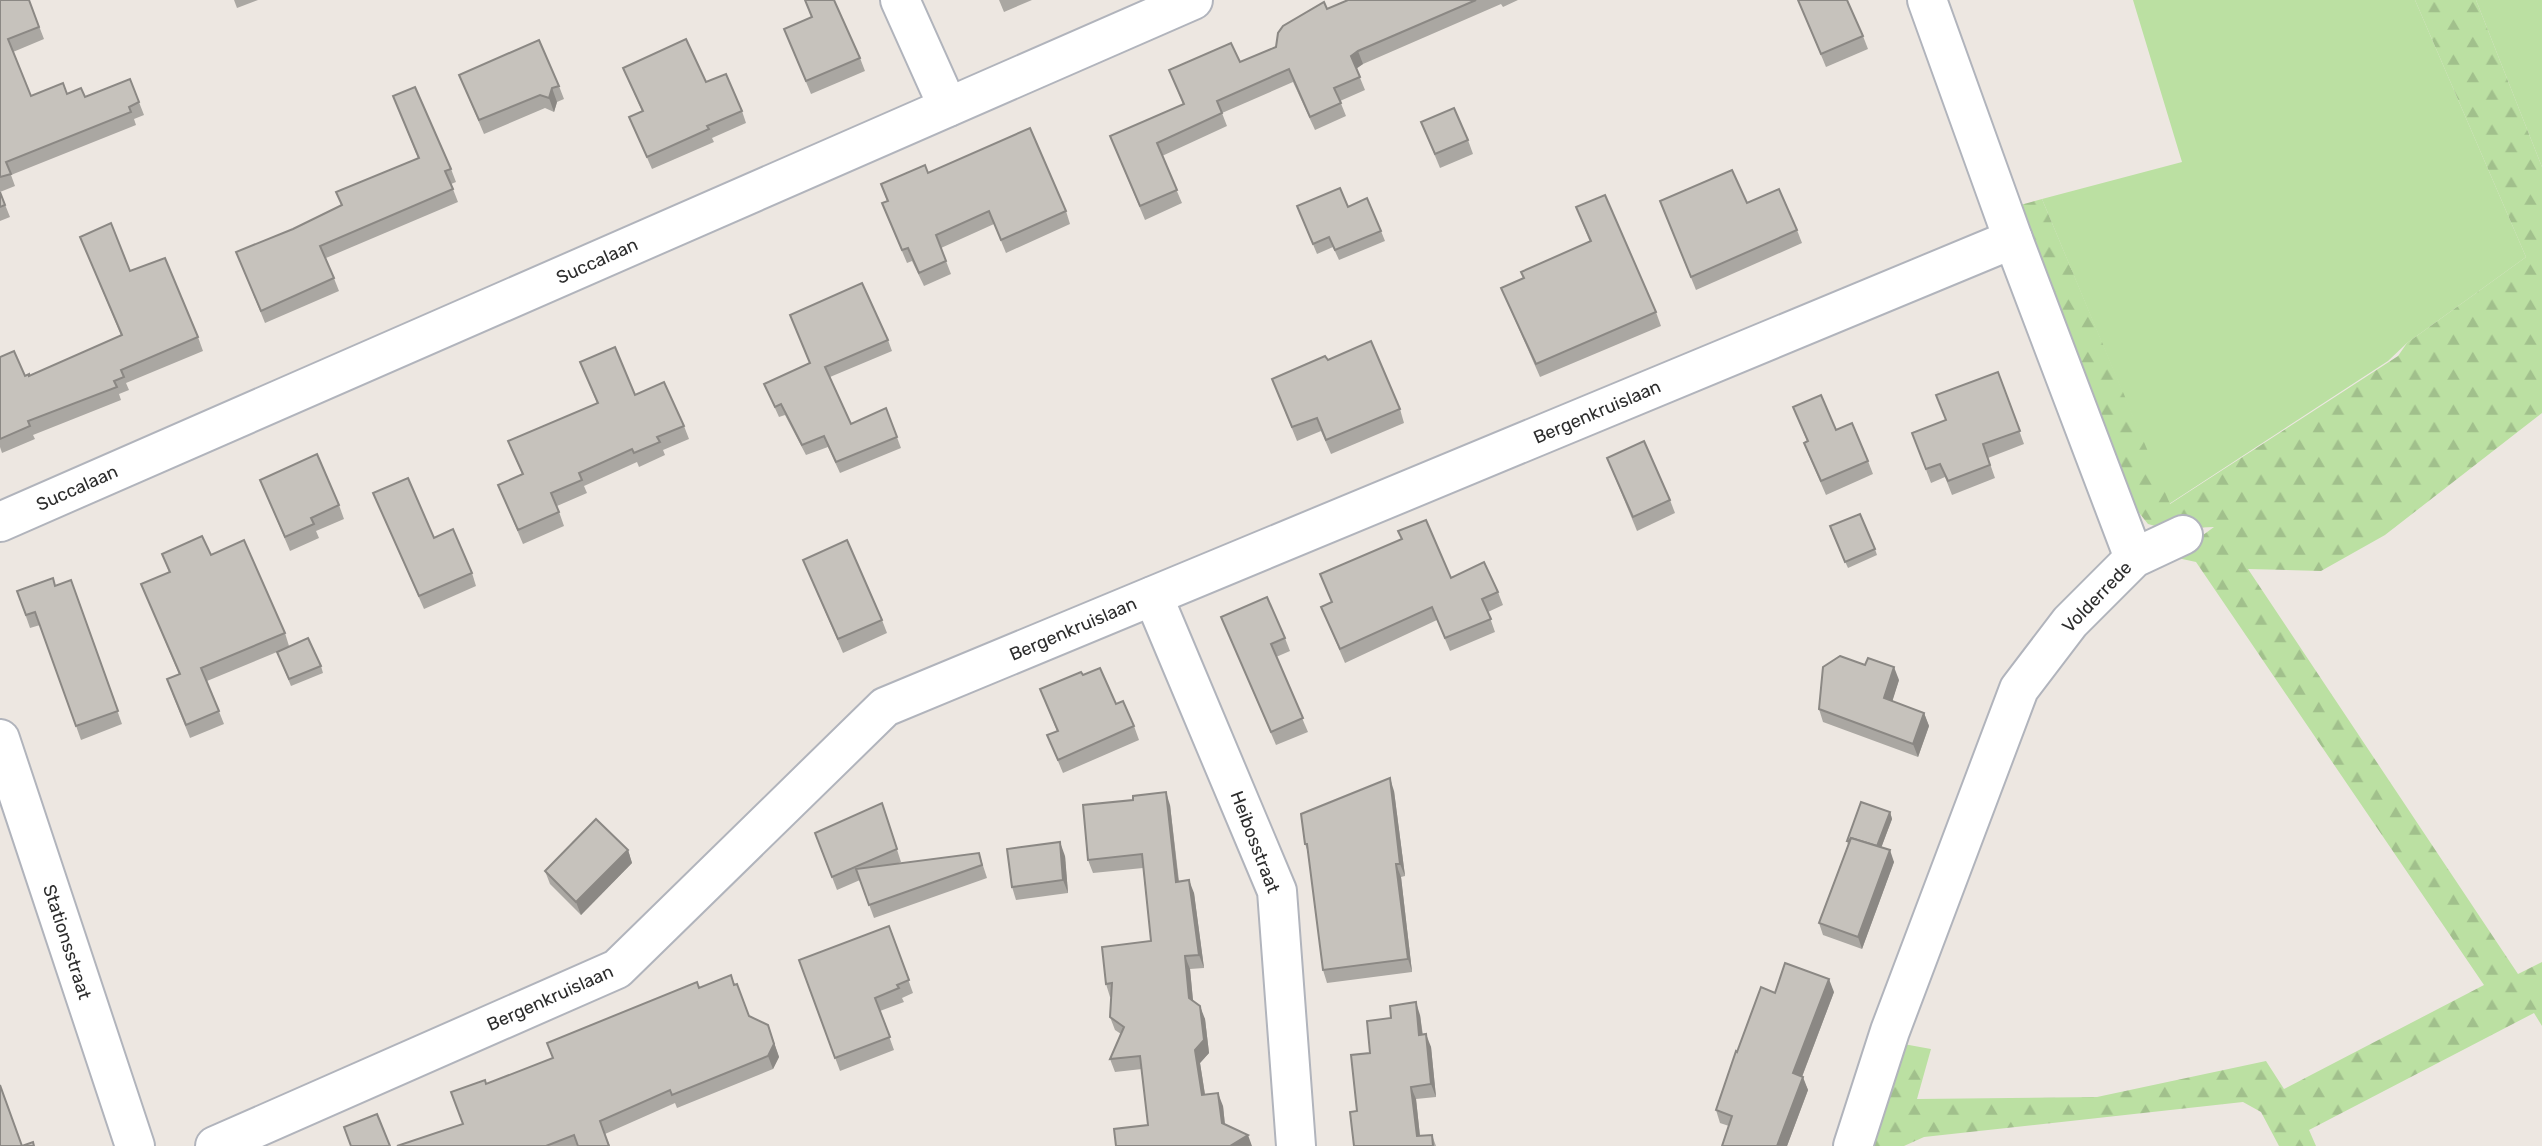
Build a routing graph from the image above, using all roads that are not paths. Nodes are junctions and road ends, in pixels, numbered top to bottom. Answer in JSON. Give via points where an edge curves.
{"nodes":[{"id":1,"x":900,"y":0,"type":"edge"},
{"id":2,"x":1194,"y":0,"type":"edge"},
{"id":3,"x":1927,"y":0,"type":"edge"},
{"id":4,"x":948,"y":107,"type":"junction"},
{"id":5,"x":2013,"y":239,"type":"junction"},
{"id":6,"x":0,"y":522,"type":"edge"},
{"id":7,"x":2183,"y":535,"type":"dead end"},
{"id":8,"x":2134,"y":558,"type":"junction"},
{"id":9,"x":1153,"y":596,"type":"junction"},
{"id":10,"x":0,"y":739,"type":"edge"},
{"id":11,"x":135,"y":1146,"type":"edge"},
{"id":12,"x":215,"y":1146,"type":"edge"},
{"id":13,"x":1296,"y":1146,"type":"edge"},
{"id":14,"x":1853,"y":1146,"type":"edge"}],
"edges":[{"from":1,"to":4,"type":"street"},
{"from":2,"to":4,"type":"street","name":"Succalaan"},
{"from":3,"to":5,"type":"street","name":"Volderrede"},
{"from":4,"to":6,"type":"street","name":"Succalaan"},
{"from":5,"to":8,"type":"street","name":"Volderrede"},
{"from":5,"to":9,"type":"street","name":"Bergenkruislaan"},
{"from":7,"to":8,"type":"street"},
{"from":8,"to":14,"type":"street","name":"Volderrede","via":[[2070,622],[2019,689],[1890,1031]]},
{"from":9,"to":12,"type":"street","name":"Bergenkruislaan","via":[[885,707],[617,969]]},
{"from":9,"to":13,"type":"street","name":"Heibosstraat","via":[[1277,891]]},
{"from":10,"to":11,"type":"street","name":"Stationsstraat"}]}
